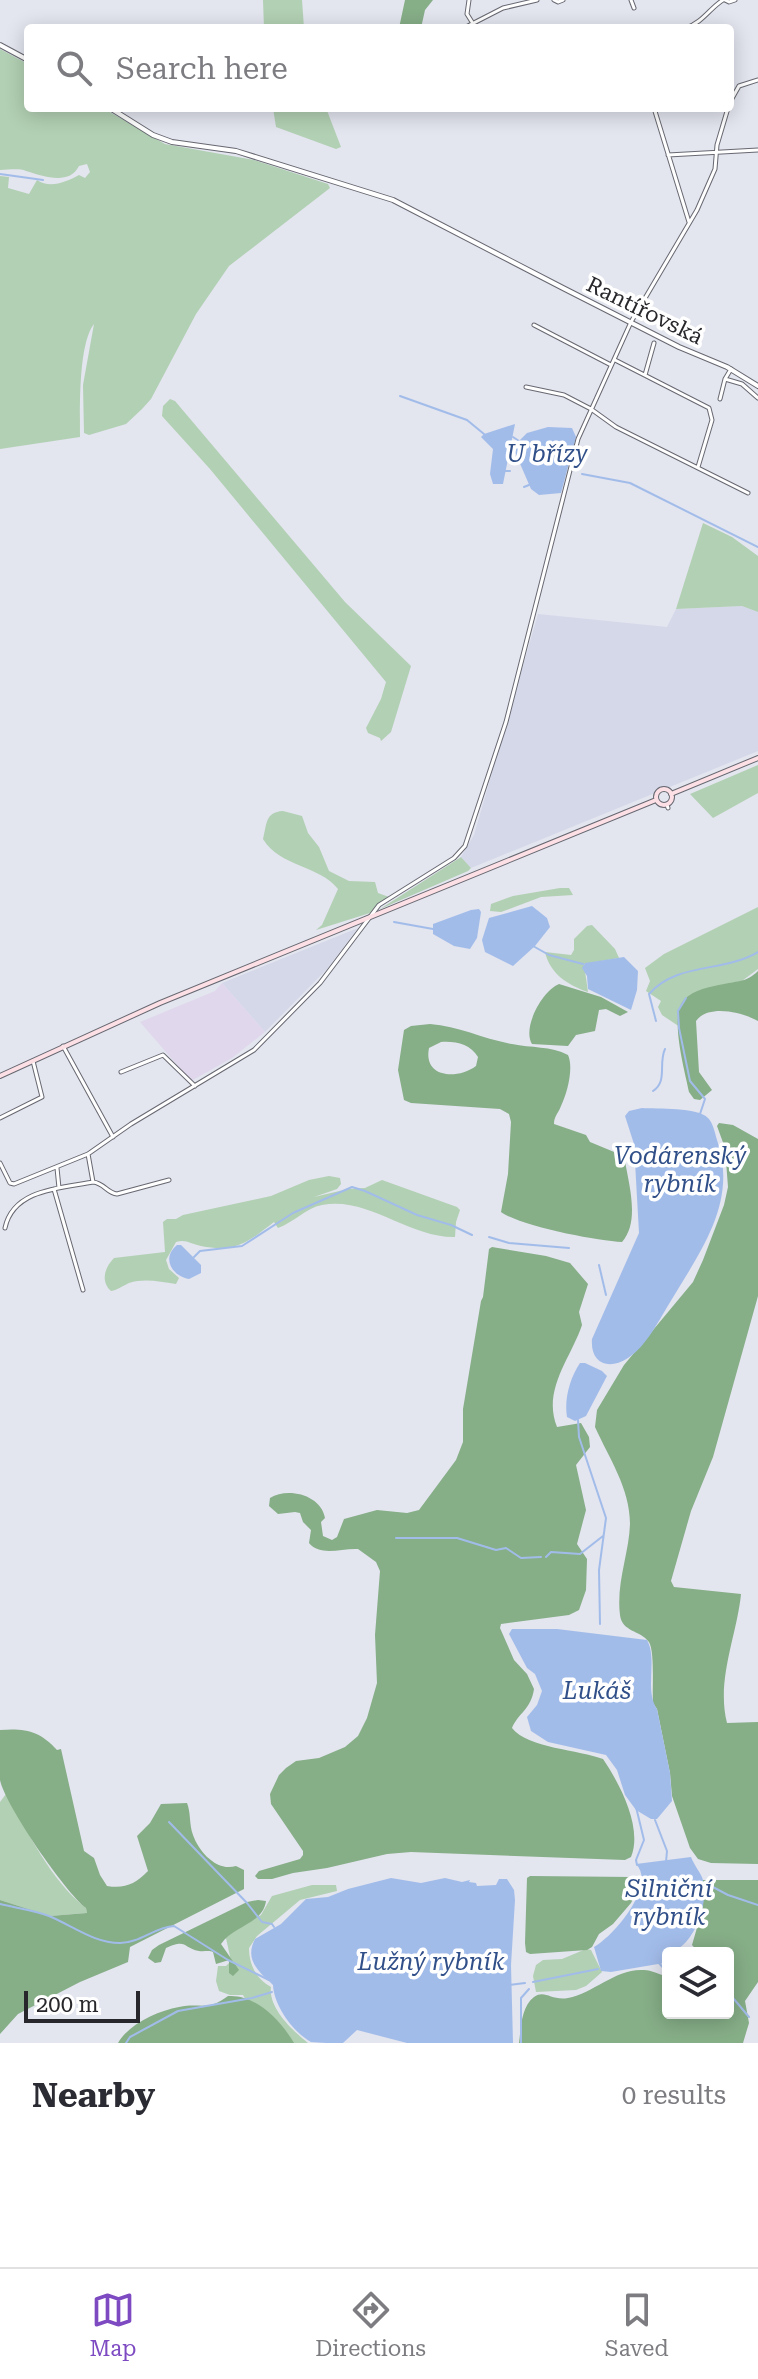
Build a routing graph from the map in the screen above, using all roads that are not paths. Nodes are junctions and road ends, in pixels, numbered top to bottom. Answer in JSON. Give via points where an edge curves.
{"nodes":[{"id":1,"x":469,"y":0,"type":"edge"},
{"id":2,"x":537,"y":0,"type":"edge"},
{"id":3,"x":554,"y":0,"type":"edge"},
{"id":4,"x":563,"y":0,"type":"edge"},
{"id":5,"x":631,"y":0,"type":"edge"},
{"id":6,"x":724,"y":0,"type":"edge"},
{"id":7,"x":735,"y":0,"type":"edge"},
{"id":8,"x":634,"y":8,"type":"dead end"},
{"id":9,"x":472,"y":22,"type":"junction"},
{"id":10,"x":469,"y":24,"type":"edge"},
{"id":11,"x":694,"y":24,"type":"edge"},
{"id":12,"x":0,"y":45,"type":"edge"},
{"id":13,"x":24,"y":58,"type":"edge"},
{"id":14,"x":758,"y":80,"type":"edge"},
{"id":15,"x":734,"y":94,"type":"edge"},
{"id":16,"x":116,"y":112,"type":"edge"},
{"id":17,"x":655,"y":112,"type":"edge"},
{"id":18,"x":727,"y":112,"type":"edge"},
{"id":19,"x":758,"y":150,"type":"edge"},
{"id":20,"x":716,"y":152,"type":"junction"},
{"id":21,"x":668,"y":155,"type":"junction"},
{"id":22,"x":689,"y":222,"type":"junction"},
{"id":23,"x":631,"y":322,"type":"junction"},
{"id":24,"x":534,"y":325,"type":"dead end"},
{"id":25,"x":654,"y":343,"type":"dead end"},
{"id":26,"x":614,"y":359,"type":"junction"},
{"id":27,"x":611,"y":365,"type":"junction"},
{"id":28,"x":731,"y":369,"type":"junction"},
{"id":29,"x":645,"y":375,"type":"junction"},
{"id":30,"x":725,"y":379,"type":"junction"},
{"id":31,"x":758,"y":386,"type":"edge"},
{"id":32,"x":526,"y":387,"type":"dead end"},
{"id":33,"x":758,"y":398,"type":"edge"},
{"id":34,"x":720,"y":399,"type":"dead end"},
{"id":35,"x":591,"y":409,"type":"junction"},
{"id":36,"x":698,"y":467,"type":"junction"},
{"id":37,"x":748,"y":493,"type":"dead end"},
{"id":38,"x":758,"y":758,"type":"edge"},
{"id":39,"x":671,"y":794,"type":"junction"},
{"id":40,"x":656,"y":800,"type":"junction"},
{"id":41,"x":369,"y":918,"type":"junction"},
{"id":42,"x":63,"y":1046,"type":"junction"},
{"id":43,"x":33,"y":1061,"type":"junction"},
{"id":44,"x":121,"y":1072,"type":"dead end"},
{"id":45,"x":0,"y":1076,"type":"edge"},
{"id":46,"x":195,"y":1086,"type":"junction"},
{"id":47,"x":0,"y":1118,"type":"edge"},
{"id":48,"x":113,"y":1137,"type":"junction"},
{"id":49,"x":88,"y":1154,"type":"junction"},
{"id":50,"x":0,"y":1163,"type":"edge"},
{"id":51,"x":57,"y":1168,"type":"junction"},
{"id":52,"x":169,"y":1180,"type":"dead end"},
{"id":53,"x":93,"y":1182,"type":"junction"},
{"id":54,"x":57,"y":1188,"type":"junction"},
{"id":55,"x":5,"y":1228,"type":"dead end"},
{"id":56,"x":83,"y":1290,"type":"dead end"}],
"edges":[{"from":1,"to":9,"type":"street"},
{"from":2,"to":9,"type":"street"},
{"from":3,"to":4,"type":"street"},
{"from":5,"to":8,"type":"street"},
{"from":6,"to":7,"type":"street"},
{"from":6,"to":11,"type":"street"},
{"from":9,"to":10,"type":"street"},
{"from":12,"to":13,"type":"street"},
{"from":14,"to":15,"type":"street","via":[[743,84]]},
{"from":16,"to":23,"type":"street","name":"Rantířovská","via":[[172,142],[236,151],[377,192]]},
{"from":17,"to":21,"type":"street"},
{"from":18,"to":20,"type":"street"},
{"from":19,"to":20,"type":"street"},
{"from":20,"to":21,"type":"street"},
{"from":20,"to":22,"type":"street","via":[[715,169]]},
{"from":21,"to":22,"type":"street"},
{"from":22,"to":23,"type":"street"},
{"from":23,"to":26,"type":"street"},
{"from":23,"to":28,"type":"street","name":"Rantířovská"},
{"from":24,"to":27,"type":"street"},
{"from":25,"to":29,"type":"street"},
{"from":26,"to":27,"type":"street"},
{"from":26,"to":29,"type":"street"},
{"from":27,"to":35,"type":"street"},
{"from":28,"to":30,"type":"street"},
{"from":28,"to":31,"type":"street","name":"Rantířovská"},
{"from":29,"to":36,"type":"street","via":[[711,410]]},
{"from":30,"to":33,"type":"street","via":[[742,384]]},
{"from":30,"to":34,"type":"street"},
{"from":32,"to":35,"type":"street","via":[[564,395]]},
{"from":35,"to":36,"type":"street"},
{"from":35,"to":41,"type":"street","via":[[578,439],[506,722],[467,842],[460,852],[379,905]]},
{"from":36,"to":37,"type":"street"},
{"from":38,"to":39,"type":"main road"},
{"from":39,"to":40,"type":"main road","via":[[662,789]]},
{"from":39,"to":40,"type":"main road","via":[[667,806]]},
{"from":40,"to":41,"type":"main road"},
{"from":41,"to":42,"type":"main road"},
{"from":41,"to":46,"type":"street","via":[[320,983],[254,1050]]},
{"from":42,"to":43,"type":"main road"},
{"from":42,"to":48,"type":"street"},
{"from":43,"to":45,"type":"main road"},
{"from":43,"to":47,"type":"street","via":[[42,1097]]},
{"from":44,"to":46,"type":"street","via":[[163,1055]]},
{"from":46,"to":48,"type":"street"},
{"from":48,"to":49,"type":"street"},
{"from":49,"to":51,"type":"street"},
{"from":49,"to":53,"type":"street"},
{"from":50,"to":51,"type":"street","via":[[14,1184]]},
{"from":51,"to":54,"type":"street"},
{"from":52,"to":53,"type":"street","via":[[117,1194]]},
{"from":53,"to":54,"type":"street"},
{"from":54,"to":55,"type":"street","via":[[20,1202]]},
{"from":54,"to":56,"type":"street"}]}
